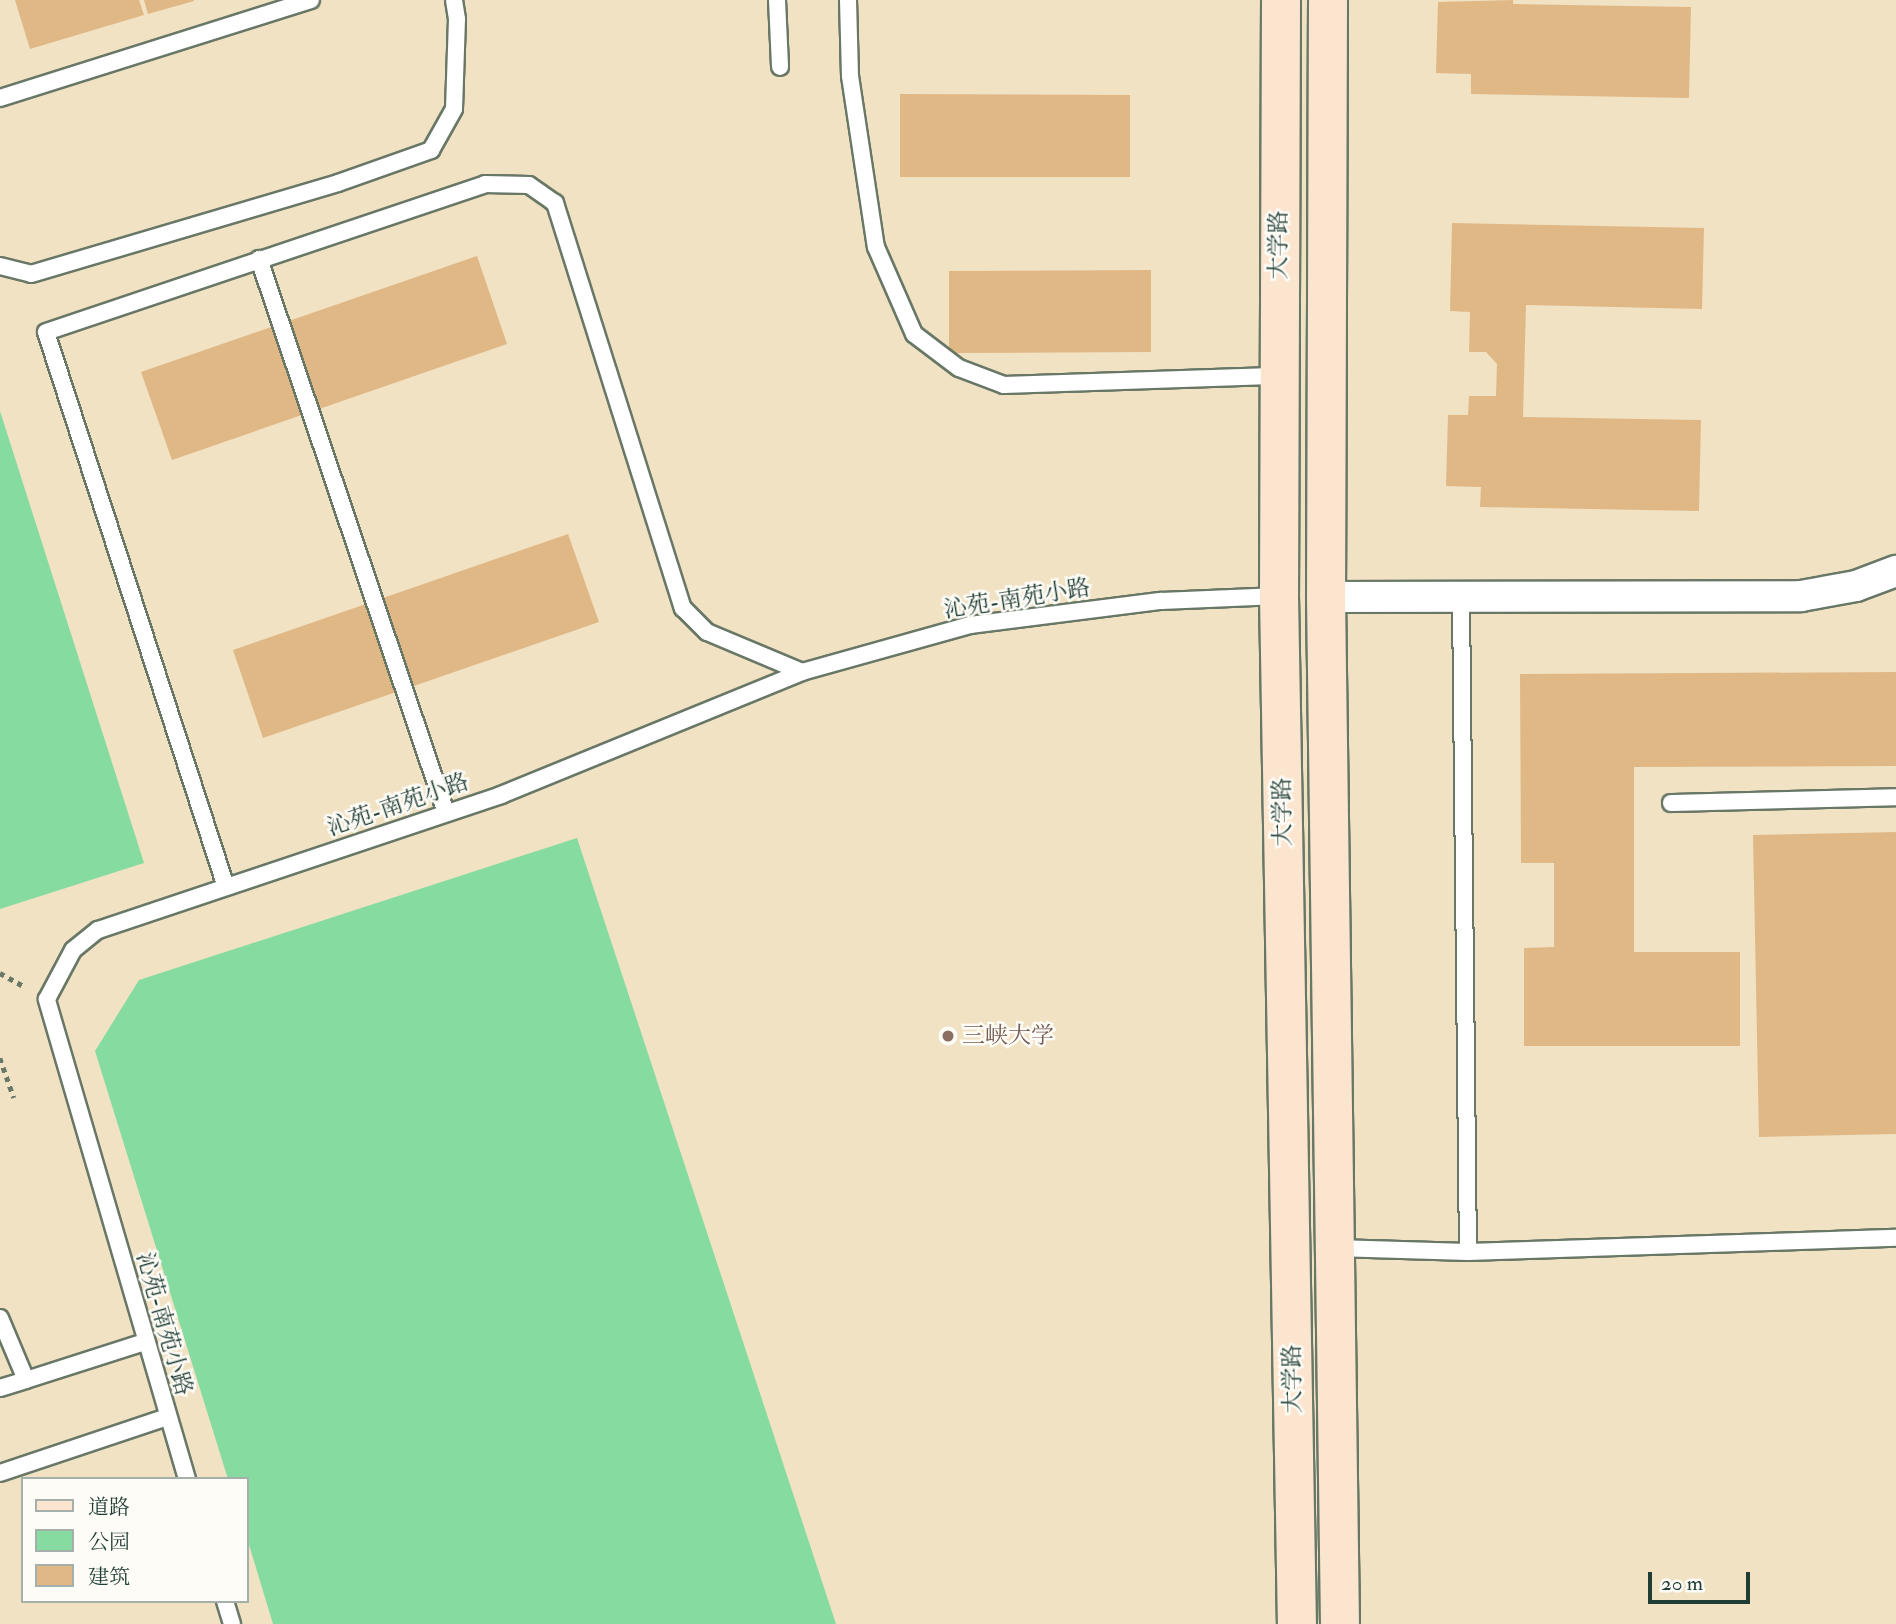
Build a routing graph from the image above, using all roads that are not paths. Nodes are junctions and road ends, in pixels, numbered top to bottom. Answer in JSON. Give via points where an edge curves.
{"nodes":[{"id":1,"x":311,"y":0,"type":"edge"},
{"id":2,"x":454,"y":0,"type":"edge"},
{"id":3,"x":777,"y":0,"type":"edge"},
{"id":4,"x":848,"y":0,"type":"edge"},
{"id":5,"x":1280,"y":0,"type":"edge"},
{"id":6,"x":1328,"y":0,"type":"edge"},
{"id":7,"x":780,"y":68,"type":"dead end"},
{"id":8,"x":0,"y":98,"type":"edge"},
{"id":9,"x":259,"y":260,"type":"junction"},
{"id":10,"x":0,"y":266,"type":"edge"},
{"id":11,"x":1279,"y":376,"type":"junction"},
{"id":12,"x":1896,"y":571,"type":"edge"},
{"id":13,"x":1279,"y":596,"type":"junction"},
{"id":14,"x":1326,"y":597,"type":"junction"},
{"id":15,"x":1461,"y":599,"type":"junction"},
{"id":16,"x":802,"y":671,"type":"junction"},
{"id":17,"x":1896,"y":797,"type":"edge"},
{"id":18,"x":1671,"y":803,"type":"dead end"},
{"id":19,"x":446,"y":813,"type":"junction"},
{"id":20,"x":226,"y":887,"type":"junction"},
{"id":21,"x":1896,"y":1238,"type":"edge"},
{"id":22,"x":1335,"y":1248,"type":"junction"},
{"id":23,"x":1468,"y":1252,"type":"junction"},
{"id":24,"x":0,"y":1318,"type":"edge"},
{"id":25,"x":145,"y":1342,"type":"junction"},
{"id":26,"x":26,"y":1380,"type":"junction"},
{"id":27,"x":0,"y":1388,"type":"edge"},
{"id":28,"x":167,"y":1417,"type":"junction"},
{"id":29,"x":0,"y":1473,"type":"edge"},
{"id":30,"x":186,"y":1477,"type":"edge"},
{"id":31,"x":226,"y":1603,"type":"edge"},
{"id":32,"x":232,"y":1624,"type":"edge"},
{"id":33,"x":1297,"y":1624,"type":"edge"},
{"id":34,"x":1340,"y":1624,"type":"edge"}],
"edges":[{"from":1,"to":8,"type":"lane"},
{"from":2,"to":10,"type":"lane","via":[[454,109],[431,149],[338,183],[31,274]]},
{"from":3,"to":7,"type":"lane"},
{"from":4,"to":11,"type":"lane","via":[[850,76],[876,247],[914,334],[959,368],[1003,385]]},
{"from":5,"to":11,"type":"main road","name":"大学路"},
{"from":6,"to":14,"type":"main road","name":"大学路"},
{"from":9,"to":16,"type":"lane","via":[[485,184],[528,185],[555,202],[683,608],[707,632]]},
{"from":9,"to":19,"type":"lane"},
{"from":9,"to":20,"type":"lane","via":[[46,332]]},
{"from":11,"to":13,"type":"main road","name":"大学路"},
{"from":12,"to":15,"type":"street","via":[[1856,586],[1801,596]]},
{"from":13,"to":16,"type":"lane","name":"沁苑-南苑小路","via":[[1161,601],[970,625]]},
{"from":13,"to":33,"type":"main road","name":"大学路"},
{"from":14,"to":15,"type":"street"},
{"from":14,"to":22,"type":"main road","name":"大学路"},
{"from":15,"to":23,"type":"lane"},
{"from":16,"to":19,"type":"lane","name":"沁苑-南苑小路","via":[[649,738]]},
{"from":17,"to":18,"type":"lane"},
{"from":19,"to":20,"type":"lane","name":"沁苑-南苑小路"},
{"from":20,"to":25,"type":"lane","name":"沁苑-南苑小路","via":[[98,930],[73,950],[47,999]]},
{"from":21,"to":23,"type":"lane"},
{"from":22,"to":23,"type":"lane"},
{"from":22,"to":34,"type":"main road","name":"大学路"},
{"from":24,"to":26,"type":"lane"},
{"from":25,"to":26,"type":"lane"},
{"from":25,"to":28,"type":"lane","name":"沁苑-南苑小路"},
{"from":26,"to":27,"type":"lane"},
{"from":28,"to":29,"type":"lane"},
{"from":28,"to":30,"type":"lane","name":"沁苑-南苑小路"},
{"from":31,"to":32,"type":"lane"}]}
